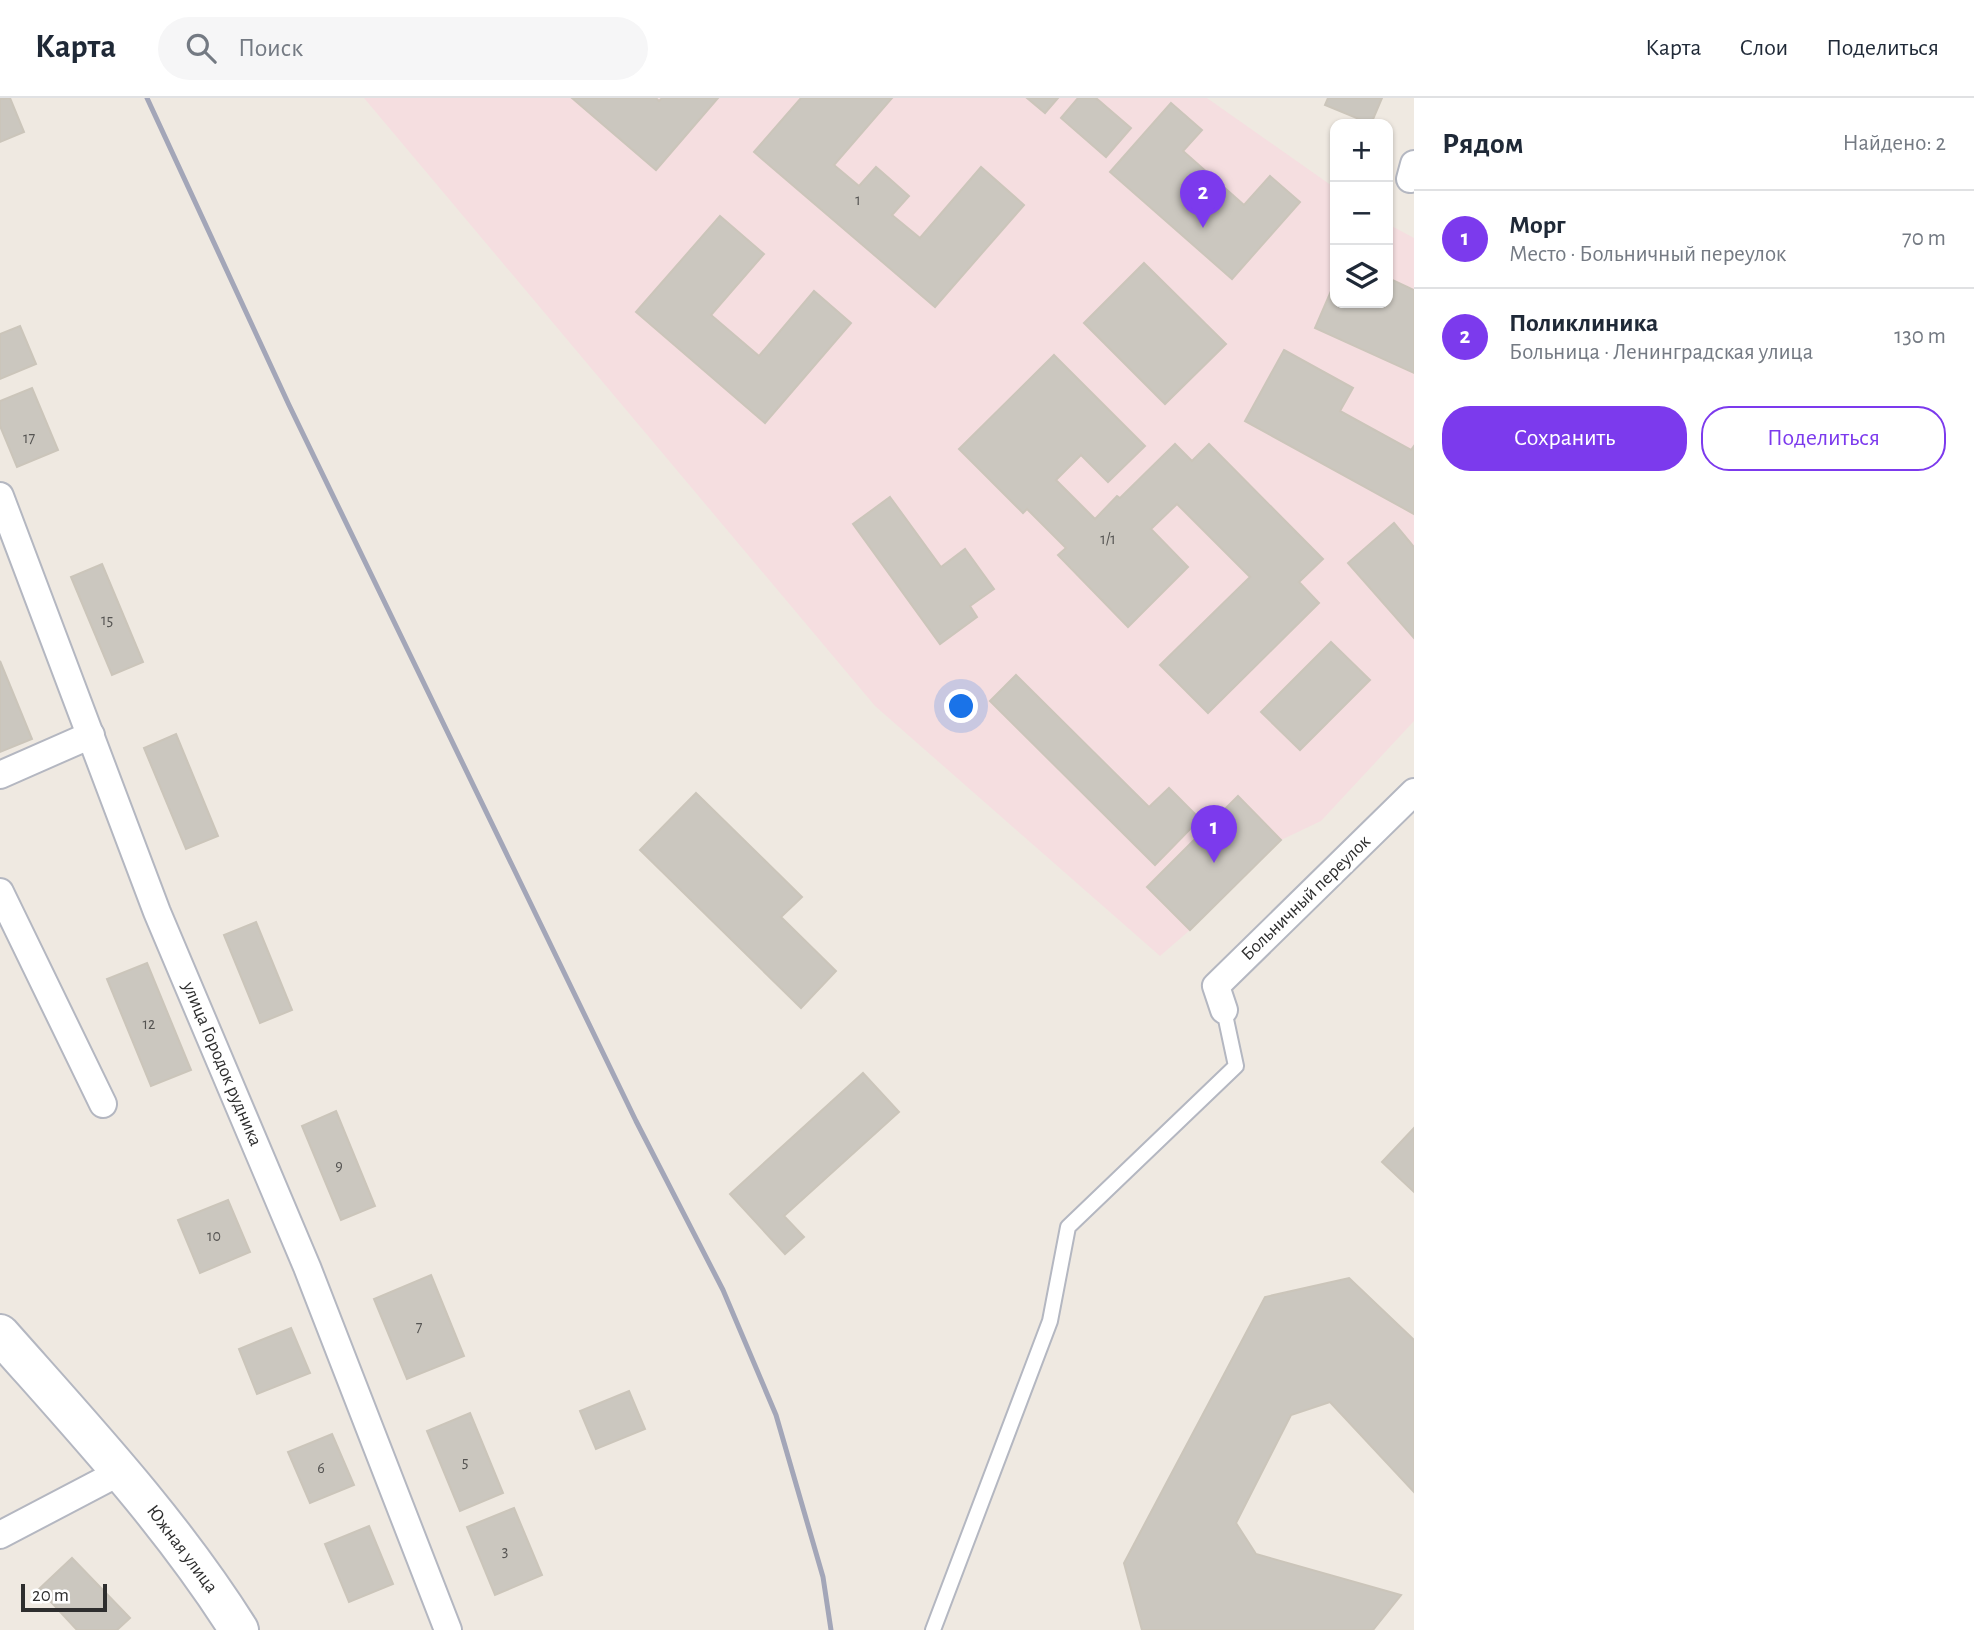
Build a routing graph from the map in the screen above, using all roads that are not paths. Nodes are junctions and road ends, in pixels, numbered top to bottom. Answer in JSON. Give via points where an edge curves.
{"nodes":[{"id":1,"x":0,"y":496,"type":"edge"},
{"id":2,"x":91,"y":735,"type":"junction"},
{"id":3,"x":0,"y":775,"type":"edge"},
{"id":4,"x":1414,"y":792,"type":"edge"},
{"id":5,"x":0,"y":892,"type":"edge"},
{"id":6,"x":1224,"y":1010,"type":"joint"},
{"id":7,"x":103,"y":1104,"type":"dead end"},
{"id":8,"x":0,"y":1334,"type":"edge"},
{"id":9,"x":122,"y":1471,"type":"junction"},
{"id":10,"x":0,"y":1535,"type":"edge"},
{"id":11,"x":239,"y":1630,"type":"edge"},
{"id":12,"x":448,"y":1630,"type":"edge"},
{"id":13,"x":933,"y":1630,"type":"edge"}],
"edges":[{"from":1,"to":2,"type":"street","name":"улица Городок рудника"},
{"from":2,"to":3,"type":"street"},
{"from":2,"to":12,"type":"street","name":"улица Городок рудника","via":[[158,912],[307,1267]]},
{"from":4,"to":6,"type":"street","name":"Больничный переулок","via":[[1216,986]]},
{"from":5,"to":7,"type":"street"},
{"from":6,"to":13,"type":"lane","via":[[1236,1066],[1068,1227],[1050,1321]]},
{"from":8,"to":9,"type":"street","name":"Южная улица"},
{"from":9,"to":10,"type":"street"},
{"from":9,"to":11,"type":"street","name":"Южная улица","via":[[208,1581]]}]}
